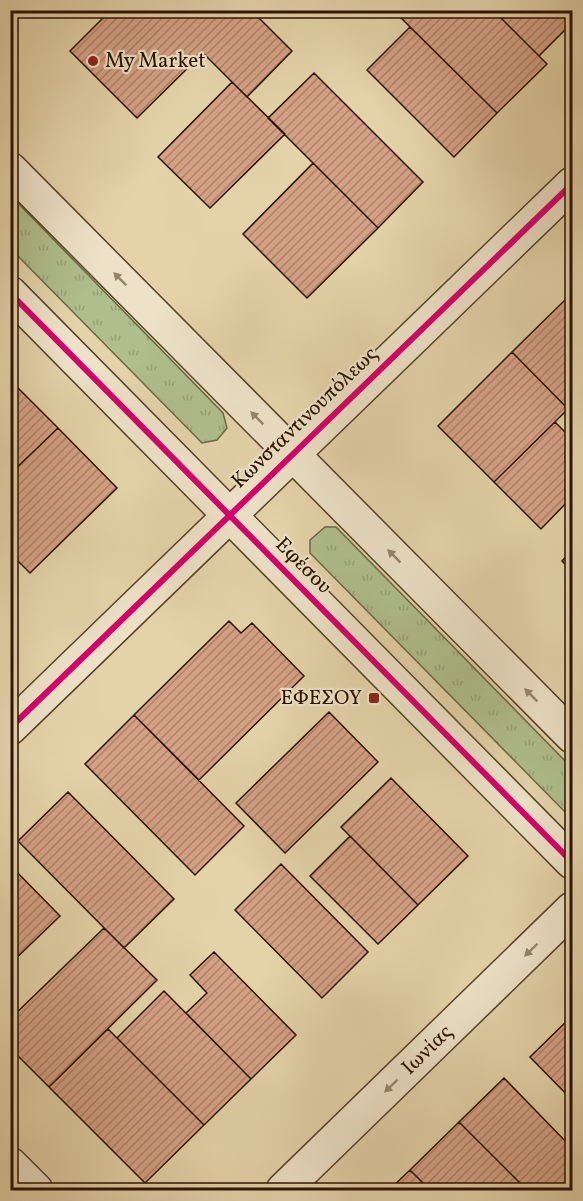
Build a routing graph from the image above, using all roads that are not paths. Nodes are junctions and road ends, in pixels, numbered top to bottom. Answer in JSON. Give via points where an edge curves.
{"nodes":[{"id":1,"x":10,"y":169,"type":"edge"},
{"id":2,"x":573,"y":184,"type":"edge"},
{"id":3,"x":10,"y":293,"type":"edge"},
{"id":4,"x":292,"y":454,"type":"junction"},
{"id":5,"x":229,"y":514,"type":"junction"},
{"id":6,"x":10,"y":728,"type":"edge"},
{"id":7,"x":573,"y":736,"type":"edge"},
{"id":8,"x":573,"y":862,"type":"edge"},
{"id":9,"x":573,"y":909,"type":"edge"},
{"id":10,"x":10,"y":1164,"type":"edge"},
{"id":11,"x":36,"y":1191,"type":"edge"},
{"id":12,"x":284,"y":1191,"type":"edge"}],
"edges":[{"from":4,"to":1,"type":"street","one_way":true},
{"from":2,"to":4,"type":"street","name":"Κωνσταντινουπόλεως"},
{"from":3,"to":5,"type":"street","name":"Εφέσου"},
{"from":4,"to":5,"type":"street","name":"Κωνσταντινουπόλεως"},
{"from":7,"to":4,"type":"street","one_way":true},
{"from":5,"to":6,"type":"street","name":"Κωνσταντινουπόλεως"},
{"from":5,"to":8,"type":"street","name":"Εφέσου"},
{"from":9,"to":12,"type":"street","name":"Ιωνίας","one_way":true},
{"from":10,"to":11,"type":"street"}]}
